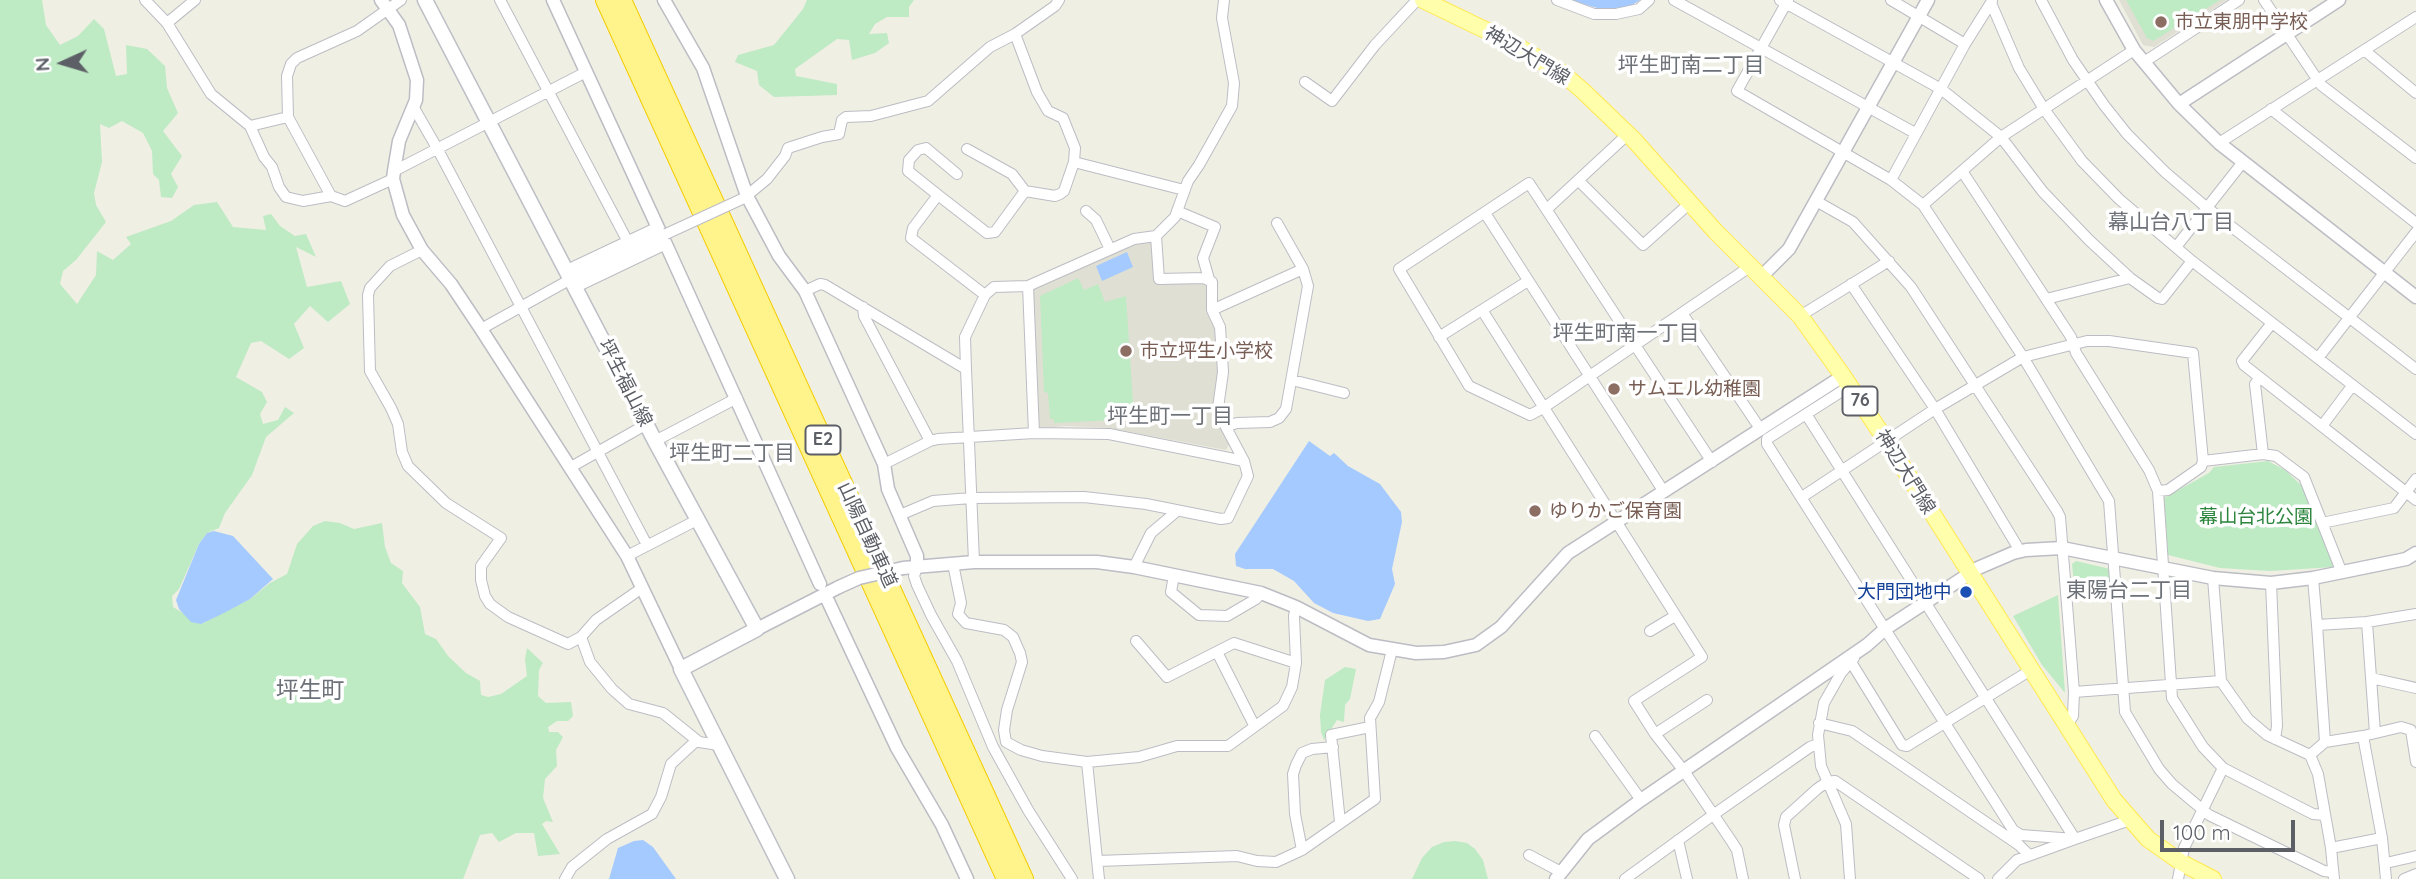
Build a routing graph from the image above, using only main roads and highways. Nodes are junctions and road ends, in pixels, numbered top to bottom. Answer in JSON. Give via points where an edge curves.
{"nodes":[{"id":1,"x":425,"y":0,"type":"edge"},
{"id":2,"x":605,"y":0,"type":"edge"},
{"id":3,"x":622,"y":0,"type":"edge"},
{"id":4,"x":1423,"y":0,"type":"edge"},
{"id":5,"x":787,"y":879,"type":"edge"},
{"id":6,"x":1006,"y":879,"type":"edge"},
{"id":7,"x":1024,"y":879,"type":"edge"},
{"id":8,"x":2213,"y":879,"type":"edge"}],
"edges":[{"from":1,"to":5,"type":"main road","name":"坪生福山線","via":[[757,629],[681,668]]},
{"from":2,"to":6,"type":"highway","name":"山陽自動車道","number":"E2"},
{"from":3,"to":7,"type":"highway","name":"山陽自動車道","number":"E2"},
{"from":4,"to":8,"type":"main road","name":"神辺大門線","number":"76","via":[[1508,40],[1561,72],[1610,115],[1800,316],[1887,442],[2114,800],[2148,839]]}]}
